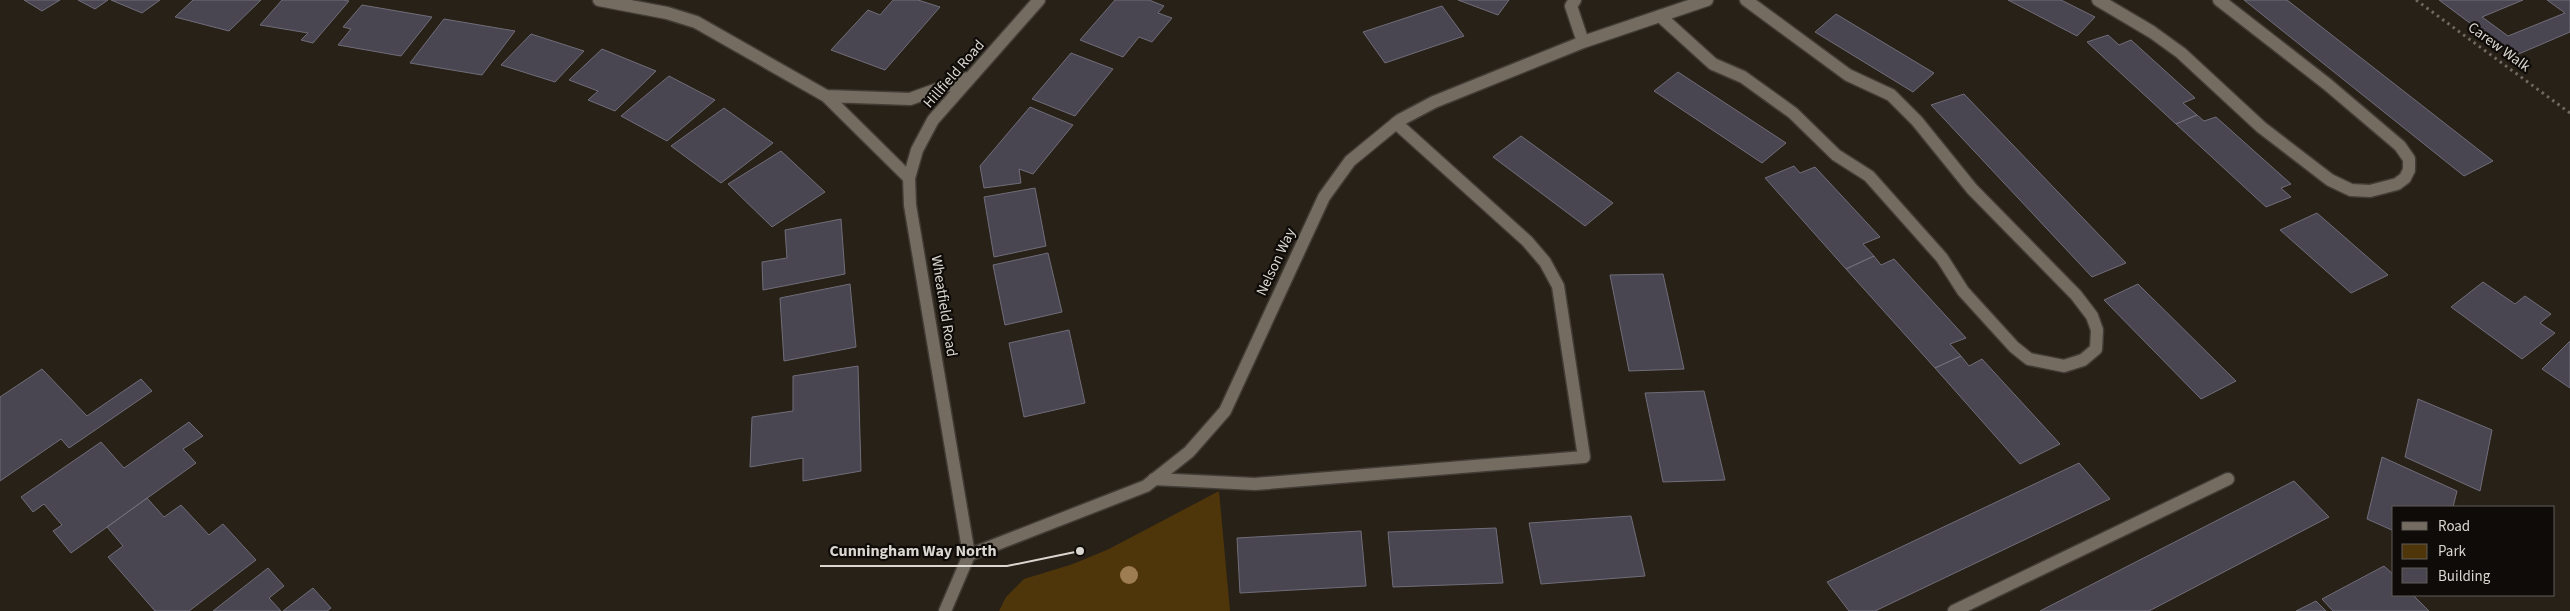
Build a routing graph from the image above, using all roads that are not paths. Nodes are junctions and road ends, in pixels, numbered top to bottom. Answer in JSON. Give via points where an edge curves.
{"nodes":[{"id":1,"x":599,"y":0,"type":"edge"},
{"id":2,"x":1039,"y":0,"type":"edge"},
{"id":3,"x":1575,"y":0,"type":"edge"},
{"id":4,"x":1707,"y":0,"type":"edge"},
{"id":5,"x":1746,"y":0,"type":"edge"},
{"id":6,"x":2098,"y":0,"type":"edge"},
{"id":7,"x":2219,"y":0,"type":"edge"},
{"id":8,"x":1660,"y":16,"type":"junction"},
{"id":9,"x":1583,"y":42,"type":"junction"},
{"id":10,"x":970,"y":78,"type":"junction"},
{"id":11,"x":826,"y":96,"type":"junction"},
{"id":12,"x":1396,"y":124,"type":"junction"},
{"id":13,"x":909,"y":178,"type":"junction"},
{"id":14,"x":2228,"y":479,"type":"dead end"},
{"id":15,"x":1154,"y":480,"type":"junction"},
{"id":16,"x":969,"y":555,"type":"junction"},
{"id":17,"x":945,"y":611,"type":"edge"},
{"id":18,"x":1954,"y":611,"type":"edge"}],
"edges":[{"from":1,"to":11,"type":"street","via":[[696,22]]},
{"from":2,"to":10,"type":"street","name":"Hillfield Road"},
{"from":3,"to":9,"type":"street","via":[[1571,6]]},
{"from":4,"to":8,"type":"street","name":"Nelson Way"},
{"from":5,"to":8,"type":"street","via":[[1848,75],[1891,95],[1917,121],[1972,189],[2076,295],[2092,316],[2097,330],[2096,349],[2083,360],[2064,366],[2029,359],[2014,347],[1964,291],[1942,258],[1869,176],[1836,155],[1792,114],[1743,77],[1713,64]]},
{"from":6,"to":7,"type":"street","via":[[2181,54],[2262,126],[2330,180],[2351,190],[2370,191],[2405,178],[2409,159],[2400,146],[2320,78]]},
{"from":8,"to":9,"type":"street","name":"Nelson Way"},
{"from":9,"to":12,"type":"street","name":"Nelson Way","via":[[1434,102]]},
{"from":10,"to":11,"type":"street","via":[[910,99]]},
{"from":10,"to":13,"type":"street","name":"Hillfield Road","via":[[933,120],[917,150]]},
{"from":11,"to":13,"type":"street"},
{"from":12,"to":15,"type":"street","name":"Nelson Way","via":[[1350,161],[1324,197],[1226,411],[1190,452]]},
{"from":12,"to":15,"type":"street","via":[[1507,224],[1554,272],[1584,457],[1255,484]]},
{"from":13,"to":16,"type":"street","name":"Wheatfield Road","via":[[910,205]]},
{"from":14,"to":18,"type":"street"},
{"from":15,"to":16,"type":"street","name":"Nelson Way","via":[[1146,486]]},
{"from":16,"to":17,"type":"street"}]}
